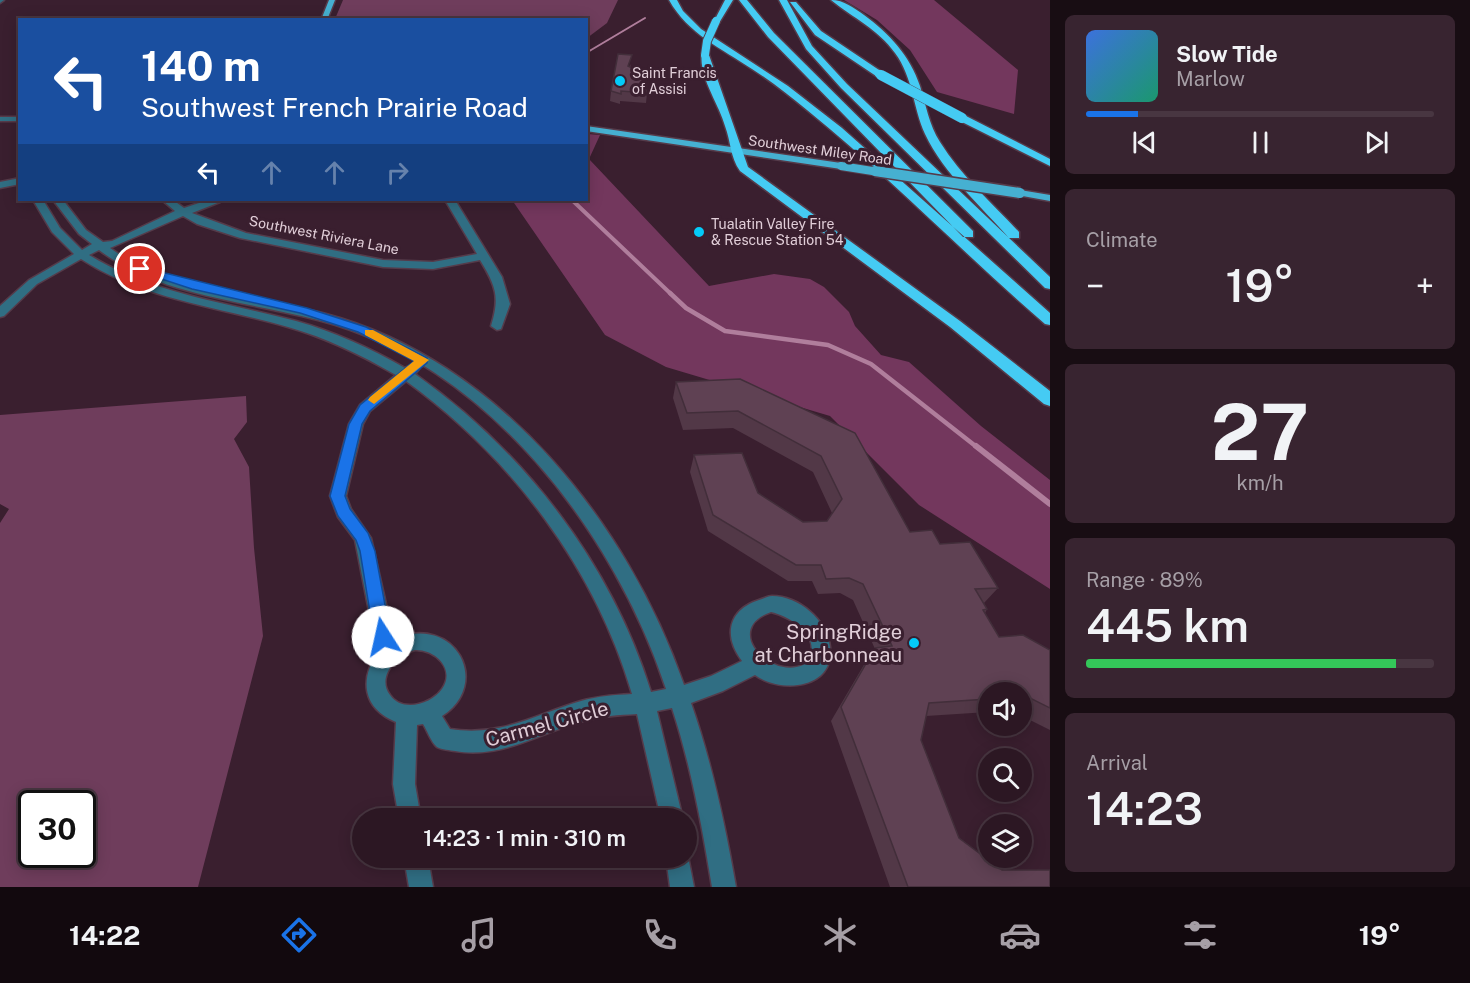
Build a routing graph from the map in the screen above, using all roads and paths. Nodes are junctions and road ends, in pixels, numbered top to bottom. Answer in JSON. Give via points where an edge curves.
{"nodes":[{"id":1,"x":332,"y":0,"type":"edge"},
{"id":2,"x":673,"y":0,"type":"edge"},
{"id":3,"x":729,"y":0,"type":"edge"},
{"id":4,"x":743,"y":0,"type":"edge"},
{"id":5,"x":783,"y":0,"type":"edge"},
{"id":6,"x":791,"y":0,"type":"edge"},
{"id":7,"x":835,"y":0,"type":"edge"},
{"id":8,"x":325,"y":18,"type":"edge"},
{"id":9,"x":18,"y":118,"type":"edge"},
{"id":10,"x":0,"y":119,"type":"edge"},
{"id":11,"x":588,"y":128,"type":"edge"},
{"id":12,"x":734,"y":150,"type":"junction"},
{"id":13,"x":1050,"y":163,"type":"edge"},
{"id":14,"x":18,"y":181,"type":"edge"},
{"id":15,"x":0,"y":185,"type":"edge"},
{"id":16,"x":1050,"y":198,"type":"edge"},
{"id":17,"x":38,"y":201,"type":"edge"},
{"id":18,"x":59,"y":201,"type":"edge"},
{"id":19,"x":168,"y":201,"type":"edge"},
{"id":20,"x":213,"y":201,"type":"edge"},
{"id":21,"x":451,"y":201,"type":"edge"},
{"id":22,"x":184,"y":212,"type":"junction"},
{"id":23,"x":97,"y":246,"type":"junction"},
{"id":24,"x":81,"y":254,"type":"junction"},
{"id":25,"x":483,"y":256,"type":"junction"},
{"id":26,"x":1050,"y":278,"type":"edge"},
{"id":27,"x":1050,"y":285,"type":"edge"},
{"id":28,"x":0,"y":313,"type":"edge"},
{"id":29,"x":1050,"y":319,"type":"edge"},
{"id":30,"x":497,"y":326,"type":"dead end"},
{"id":31,"x":423,"y":360,"type":"junction"},
{"id":32,"x":404,"y":375,"type":"junction"},
{"id":33,"x":1050,"y":400,"type":"edge"},
{"id":34,"x":390,"y":652,"type":"junction"},
{"id":35,"x":755,"y":664,"type":"junction"},
{"id":36,"x":678,"y":696,"type":"junction"},
{"id":37,"x":645,"y":703,"type":"junction"},
{"id":38,"x":417,"y":714,"type":"junction"},
{"id":39,"x":408,"y":808,"type":"edge"},
{"id":40,"x":669,"y":808,"type":"edge"},
{"id":41,"x":418,"y":868,"type":"edge"},
{"id":42,"x":679,"y":868,"type":"edge"},
{"id":43,"x":421,"y":887,"type":"edge"},
{"id":44,"x":682,"y":887,"type":"edge"},
{"id":45,"x":723,"y":887,"type":"edge"}],
"edges":[{"from":1,"to":8,"type":"main road"},
{"from":2,"to":29,"type":"highway","via":[[696,29],[829,121],[964,247]]},
{"from":3,"to":12,"type":"highway","bridge":true,"via":[[716,21],[705,55],[733,135]]},
{"from":4,"to":29,"type":"highway","via":[[771,35]]},
{"from":5,"to":27,"type":"highway","via":[[800,34],[844,86]]},
{"from":6,"to":13,"type":"highway","bridge":true,"via":[[818,33],[879,74]]},
{"from":7,"to":26,"type":"highway","via":[[875,27],[900,54],[937,146]]},
{"from":9,"to":10,"type":"street"},
{"from":11,"to":12,"type":"main road","name":"Southwest Miley Road"},
{"from":12,"to":16,"type":"main road","name":"Southwest Miley Road","bridge":true},
{"from":12,"to":33,"type":"highway","via":[[751,175],[905,287]]},
{"from":14,"to":15,"type":"street"},
{"from":17,"to":24,"type":"street","via":[[58,233]]},
{"from":18,"to":23,"type":"street","via":[[80,231]]},
{"from":19,"to":22,"type":"street","name":"Southwest Riviera Lane"},
{"from":20,"to":22,"type":"street"},
{"from":21,"to":25,"type":"street"},
{"from":22,"to":23,"type":"street","via":[[114,244]]},
{"from":22,"to":25,"type":"street","name":"Southwest Riviera Lane","via":[[237,233],[396,265],[440,265]]},
{"from":23,"to":24,"type":"street"},
{"from":23,"to":31,"type":"street","via":[[157,275],[362,329]]},
{"from":24,"to":28,"type":"street","via":[[33,282]]},
{"from":24,"to":32,"type":"street","via":[[120,277],[154,290],[323,334],[368,353]]},
{"from":25,"to":30,"type":"street","via":[[502,294],[502,314]]},
{"from":31,"to":32,"type":"street"},
{"from":31,"to":36,"type":"street","via":[[488,405],[563,480],[616,556]]},
{"from":32,"to":34,"type":"street","via":[[365,408],[356,424],[338,496],[344,512],[363,538],[383,637]]},
{"from":32,"to":37,"type":"street","via":[[452,408],[504,455],[546,508],[609,609]]},
{"from":34,"to":38,"type":"street","name":"Carmel Circle","via":[[381,662],[376,681],[380,699],[390,709]]},
{"from":34,"to":38,"type":"street","via":[[410,642],[429,641],[444,647],[453,658],[457,675],[453,689],[439,707]]},
{"from":35,"to":35,"type":"street","via":[[782,677],[809,673],[822,655],[816,631],[802,616],[784,606],[759,606],[749,611],[739,630],[740,642]]},
{"from":35,"to":36,"type":"street","name":"Carmel Circle","via":[[702,691]]},
{"from":36,"to":37,"type":"street","name":"Carmel Circle"},
{"from":36,"to":45,"type":"street","via":[[709,799]]},
{"from":37,"to":38,"type":"street","name":"Carmel Circle","via":[[601,706],[505,739],[463,744],[444,739]]},
{"from":37,"to":40,"type":"street"},
{"from":38,"to":39,"type":"street","via":[[404,784]]},
{"from":41,"to":43,"type":"street"},
{"from":42,"to":44,"type":"street"}]}
